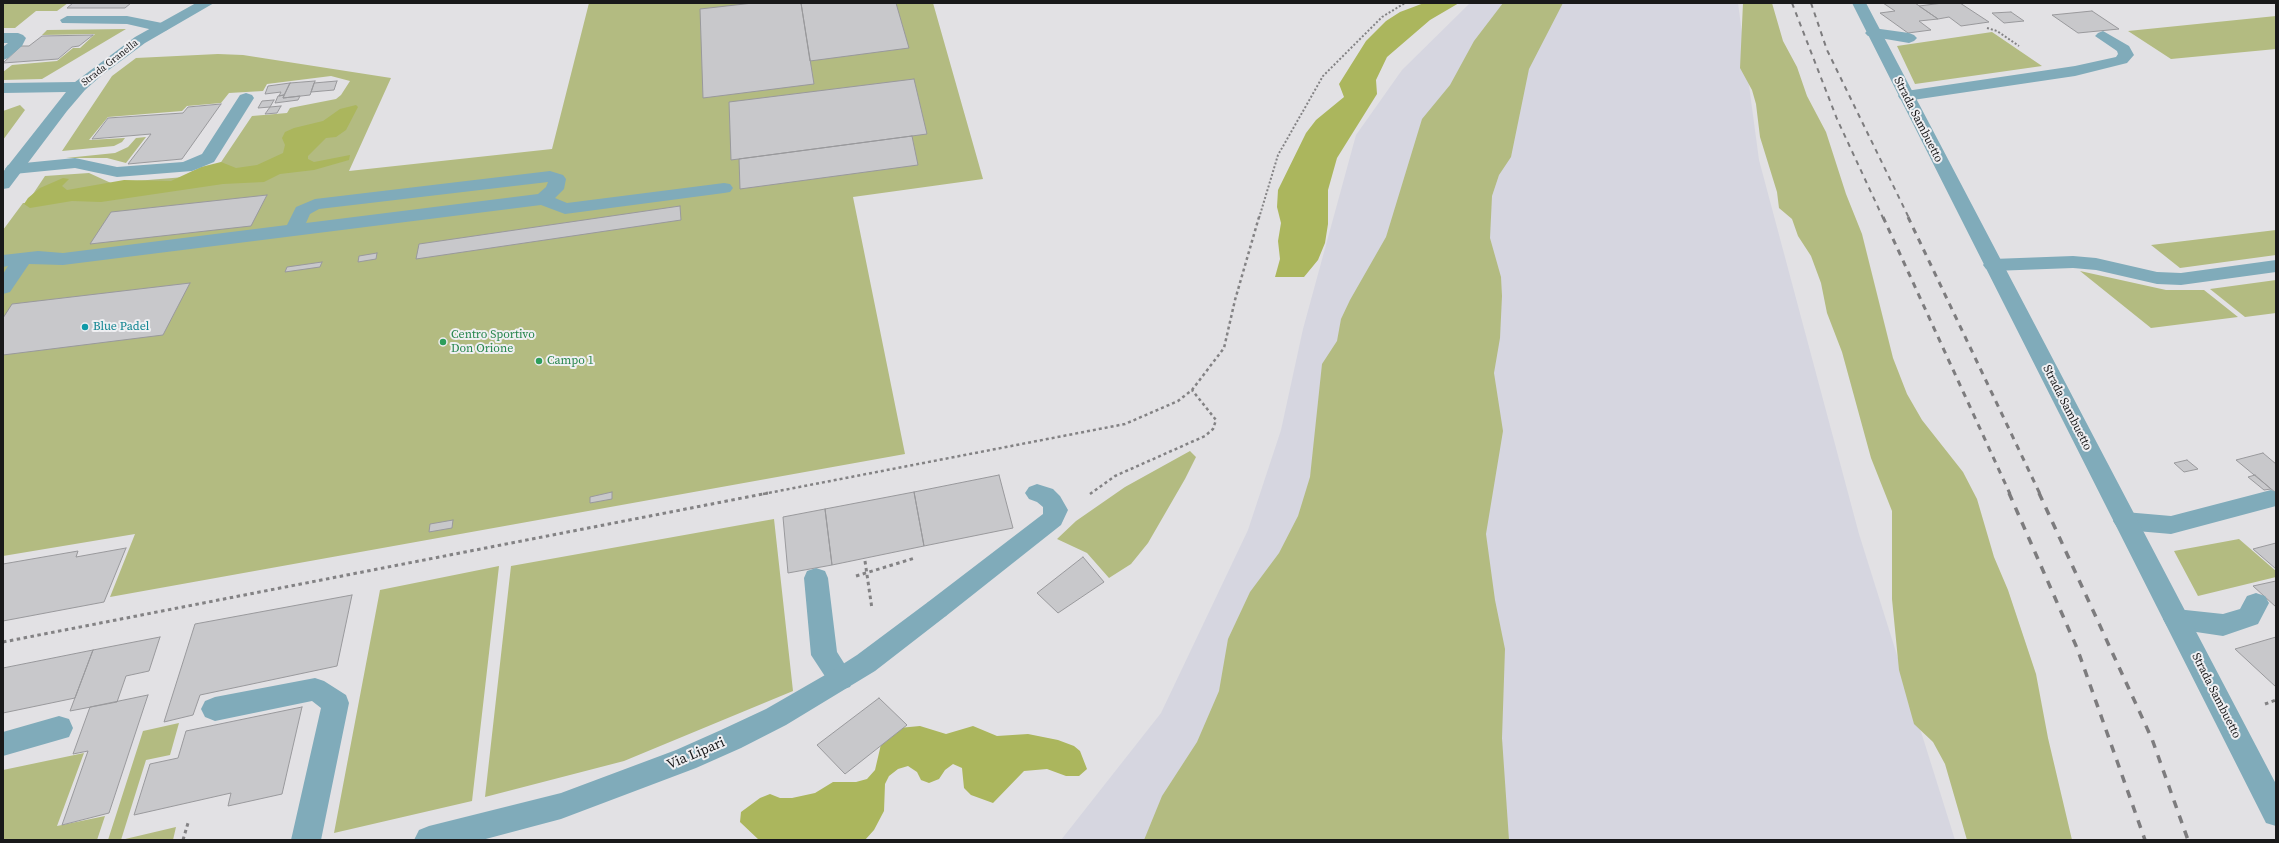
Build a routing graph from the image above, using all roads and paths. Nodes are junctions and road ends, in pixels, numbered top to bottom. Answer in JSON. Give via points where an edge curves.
{"nodes":[{"id":1,"x":207,"y":3,"type":"edge"},
{"id":2,"x":1405,"y":3,"type":"edge"},
{"id":3,"x":1859,"y":3,"type":"edge"},
{"id":4,"x":67,"y":20,"type":"dead end"},
{"id":5,"x":162,"y":26,"type":"junction"},
{"id":6,"x":1873,"y":33,"type":"junction"},
{"id":7,"x":2103,"y":36,"type":"dead end"},
{"id":8,"x":3,"y":38,"type":"edge"},
{"id":9,"x":1909,"y":38,"type":"dead end"},
{"id":10,"x":3,"y":55,"type":"edge"},
{"id":11,"x":79,"y":87,"type":"junction"},
{"id":12,"x":3,"y":88,"type":"edge"},
{"id":13,"x":1906,"y":96,"type":"junction"},
{"id":14,"x":246,"y":98,"type":"dead end"},
{"id":15,"x":7,"y":176,"type":"edge"},
{"id":16,"x":724,"y":188,"type":"dead end"},
{"id":17,"x":543,"y":199,"type":"junction"},
{"id":18,"x":294,"y":230,"type":"junction"},
{"id":19,"x":23,"y":259,"type":"junction"},
{"id":20,"x":3,"y":261,"type":"edge"},
{"id":21,"x":1993,"y":265,"type":"junction"},
{"id":22,"x":2276,"y":266,"type":"edge"},
{"id":23,"x":3,"y":288,"type":"edge"},
{"id":24,"x":1192,"y":390,"type":"junction"},
{"id":25,"x":1037,"y":493,"type":"dead end"},
{"id":26,"x":2271,"y":500,"type":"dead end"},
{"id":27,"x":1053,"y":519,"type":"junction"},
{"id":28,"x":2125,"y":521,"type":"junction"},
{"id":29,"x":915,"y":558,"type":"dead end"},
{"id":30,"x":864,"y":562,"type":"dead end"},
{"id":31,"x":866,"y":574,"type":"junction"},
{"id":32,"x":816,"y":581,"type":"joint"},
{"id":33,"x":2256,"y":603,"type":"dead end"},
{"id":34,"x":2176,"y":619,"type":"junction"},
{"id":35,"x":897,"y":639,"type":"junction"},
{"id":36,"x":3,"y":642,"type":"edge"},
{"id":37,"x":841,"y":679,"type":"junction"},
{"id":38,"x":215,"y":709,"type":"dead end"},
{"id":39,"x":59,"y":728,"type":"dead end"},
{"id":40,"x":3,"y":744,"type":"edge"},
{"id":41,"x":2276,"y":813,"type":"edge"},
{"id":42,"x":188,"y":822,"type":"dead end"},
{"id":43,"x":436,"y":839,"type":"edge"},
{"id":44,"x":183,"y":840,"type":"edge"},
{"id":45,"x":306,"y":840,"type":"edge"}],
"edges":[{"from":1,"to":5,"type":"street","name":"Strada Granella"},
{"from":2,"to":24,"type":"path","via":[[1382,17],[1323,76],[1278,155],[1235,300],[1224,348]]},
{"from":3,"to":6,"type":"street","name":"Strada Sambuetto"},
{"from":4,"to":5,"type":"street","via":[[127,20]]},
{"from":5,"to":11,"type":"street","name":"Strada Granella","via":[[118,54]]},
{"from":6,"to":9,"type":"street"},
{"from":6,"to":13,"type":"street","name":"Strada Sambuetto"},
{"from":7,"to":13,"type":"street","via":[[2124,49],[2126,55],[2121,60],[2075,71]]},
{"from":8,"to":10,"type":"street","via":[[18,38],[17,43]]},
{"from":11,"to":12,"type":"street"},
{"from":11,"to":15,"type":"street","name":"Strada Granella"},
{"from":13,"to":21,"type":"street","name":"Strada Sambuetto"},
{"from":14,"to":15,"type":"street","via":[[208,158],[186,167],[117,172],[75,163]]},
{"from":16,"to":17,"type":"street","via":[[565,209]]},
{"from":17,"to":18,"type":"street"},
{"from":17,"to":18,"type":"street","via":[[555,189],[557,179],[550,176],[315,204],[302,211]]},
{"from":18,"to":19,"type":"street","via":[[63,259]]},
{"from":19,"to":20,"type":"street"},
{"from":19,"to":23,"type":"street"},
{"from":21,"to":22,"type":"street","via":[[2073,262],[2096,264],[2158,278],[2181,279]]},
{"from":21,"to":28,"type":"street","name":"Strada Sambuetto"},
{"from":24,"to":27,"type":"path","via":[[1216,420],[1213,429],[1206,436],[1115,476]]},
{"from":24,"to":36,"type":"path","via":[[1178,401],[1125,424]]},
{"from":25,"to":27,"type":"street","via":[[1045,495],[1052,502],[1056,510]]},
{"from":26,"to":28,"type":"street","via":[[2171,525]]},
{"from":27,"to":35,"type":"street","name":"Via Lipari"},
{"from":28,"to":34,"type":"street","name":"Strada Sambuetto"},
{"from":29,"to":31,"type":"path"},
{"from":30,"to":31,"type":"path"},
{"from":31,"to":32,"type":"path"},
{"from":31,"to":35,"type":"path","via":[[873,617]]},
{"from":32,"to":37,"type":"street","via":[[824,656]]},
{"from":33,"to":34,"type":"street","via":[[2249,617],[2223,625]]},
{"from":34,"to":41,"type":"street","name":"Strada Sambuetto"},
{"from":35,"to":37,"type":"street","name":"Via Lipari"},
{"from":37,"to":43,"type":"street","name":"Via Lipari","via":[[776,717],[686,759],[560,806]]},
{"from":38,"to":45,"type":"street","via":[[315,689],[336,703]]},
{"from":39,"to":40,"type":"street"},
{"from":42,"to":44,"type":"path"}]}
